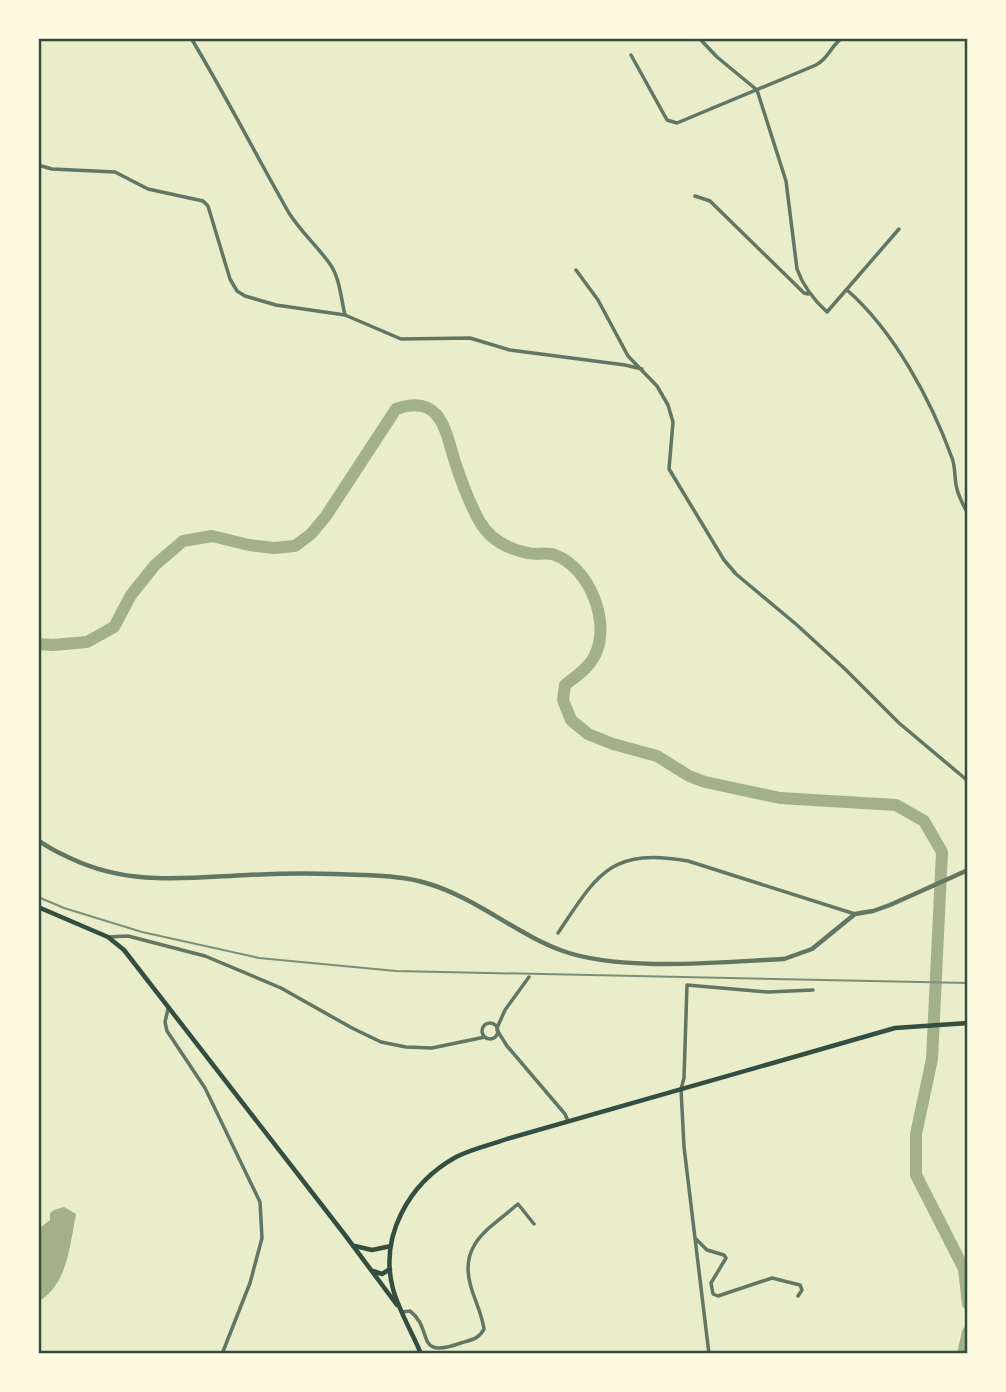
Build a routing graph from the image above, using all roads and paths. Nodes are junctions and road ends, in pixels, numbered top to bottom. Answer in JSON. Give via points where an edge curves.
{"nodes":[{"id":1,"x":191,"y":38,"type":"edge"},
{"id":2,"x":699,"y":38,"type":"edge"},
{"id":3,"x":842,"y":38,"type":"edge"},
{"id":4,"x":631,"y":55,"type":"dead end"},
{"id":5,"x":757,"y":90,"type":"junction"},
{"id":6,"x":38,"y":165,"type":"edge"},
{"id":7,"x":695,"y":196,"type":"dead end"},
{"id":8,"x":899,"y":229,"type":"dead end"},
{"id":9,"x":576,"y":270,"type":"dead end"},
{"id":10,"x":847,"y":290,"type":"junction"},
{"id":11,"x":811,"y":295,"type":"junction"},
{"id":12,"x":345,"y":315,"type":"junction"},
{"id":13,"x":642,"y":369,"type":"junction"},
{"id":14,"x":968,"y":514,"type":"edge"},
{"id":15,"x":968,"y":781,"type":"edge"},
{"id":16,"x":38,"y":840,"type":"edge"},
{"id":17,"x":968,"y":870,"type":"edge"},
{"id":18,"x":38,"y":907,"type":"edge"},
{"id":19,"x":855,"y":914,"type":"junction"},
{"id":20,"x":558,"y":933,"type":"dead end"},
{"id":21,"x":108,"y":937,"type":"junction"},
{"id":22,"x":529,"y":977,"type":"dead end"},
{"id":23,"x":813,"y":990,"type":"dead end"},
{"id":24,"x":168,"y":1009,"type":"junction"},
{"id":25,"x":505,"y":1010,"type":"junction"},
{"id":26,"x":489,"y":1023,"type":"junction"},
{"id":27,"x":965,"y":1023,"type":"edge"},
{"id":28,"x":483,"y":1028,"type":"junction"},
{"id":29,"x":497,"y":1029,"type":"junction"},
{"id":30,"x":487,"y":1038,"type":"junction"},
{"id":31,"x":466,"y":1039,"type":"junction"},
{"id":32,"x":507,"y":1046,"type":"junction"},
{"id":33,"x":681,"y":1089,"type":"junction"},
{"id":34,"x":568,"y":1121,"type":"junction"},
{"id":35,"x":534,"y":1224,"type":"dead end"},
{"id":36,"x":694,"y":1237,"type":"junction"},
{"id":37,"x":354,"y":1246,"type":"junction"},
{"id":38,"x":391,"y":1246,"type":"junction"},
{"id":39,"x":390,"y":1269,"type":"junction"},
{"id":40,"x":372,"y":1271,"type":"junction"},
{"id":41,"x":799,"y":1296,"type":"dead end"},
{"id":42,"x":402,"y":1312,"type":"junction"},
{"id":43,"x":222,"y":1353,"type":"edge"},
{"id":44,"x":421,"y":1353,"type":"edge"},
{"id":45,"x":709,"y":1353,"type":"edge"}],
"edges":[{"from":1,"to":12,"type":"street","via":[[297,226],[330,265]]},
{"from":2,"to":5,"type":"street"},
{"from":3,"to":5,"type":"street","via":[[826,60]]},
{"from":4,"to":5,"type":"street","via":[[672,123]]},
{"from":5,"to":11,"type":"street","via":[[786,181],[797,269]]},
{"from":6,"to":12,"type":"street","via":[[115,172],[148,189],[203,201],[237,292],[276,305]]},
{"from":7,"to":11,"type":"street","via":[[710,201]]},
{"from":8,"to":10,"type":"street"},
{"from":9,"to":13,"type":"street","via":[[628,356]]},
{"from":10,"to":11,"type":"street","via":[[827,312]]},
{"from":10,"to":14,"type":"street","via":[[897,348],[919,386],[952,456],[957,490]]},
{"from":12,"to":13,"type":"street","via":[[401,339],[470,338],[510,350]]},
{"from":13,"to":15,"type":"street","via":[[657,386],[673,422],[669,469],[724,560]]},
{"from":16,"to":19,"type":"street","via":[[84,865],[121,877],[364,875],[424,882],[560,950],[613,961],[784,959],[811,949]]},
{"from":17,"to":19,"type":"street","via":[[873,911]]},
{"from":18,"to":21,"type":"main road"},
{"from":19,"to":20,"type":"street","via":[[662,856],[633,858],[610,868],[590,884]]},
{"from":21,"to":24,"type":"main road","via":[[129,956]]},
{"from":21,"to":31,"type":"street","via":[[128,936],[240,969],[381,1042],[432,1048]]},
{"from":22,"to":25,"type":"street"},
{"from":23,"to":33,"type":"street","via":[[768,992],[687,985]]},
{"from":24,"to":37,"type":"main road"},
{"from":24,"to":43,"type":"street","via":[[167,1031],[205,1087],[260,1202],[262,1238]]},
{"from":25,"to":26,"type":"street"},
{"from":25,"to":29,"type":"street"},
{"from":26,"to":28,"type":"street"},
{"from":26,"to":29,"type":"street"},
{"from":27,"to":33,"type":"main road","via":[[888,1030]]},
{"from":28,"to":30,"type":"street"},
{"from":28,"to":31,"type":"street"},
{"from":29,"to":30,"type":"street","via":[[496,1036]]},
{"from":29,"to":32,"type":"street"},
{"from":30,"to":31,"type":"street"},
{"from":30,"to":32,"type":"street"},
{"from":32,"to":34,"type":"street"},
{"from":33,"to":34,"type":"main road"},
{"from":33,"to":36,"type":"street"},
{"from":34,"to":38,"type":"main road","via":[[456,1157],[428,1176],[398,1217]]},
{"from":35,"to":42,"type":"street","via":[[518,1204],[480,1237],[468,1255],[469,1282],[484,1329],[476,1338],[437,1349],[429,1345],[415,1315]]},
{"from":36,"to":41,"type":"street","via":[[707,1250],[726,1258],[712,1283],[713,1294],[772,1279],[800,1285]]},
{"from":36,"to":45,"type":"street"},
{"from":37,"to":38,"type":"main road","via":[[372,1250]]},
{"from":37,"to":40,"type":"main road"},
{"from":38,"to":39,"type":"main road"},
{"from":39,"to":40,"type":"main road","via":[[382,1274]]},
{"from":39,"to":42,"type":"main road"},
{"from":40,"to":42,"type":"main road"},
{"from":42,"to":44,"type":"main road"}]}
